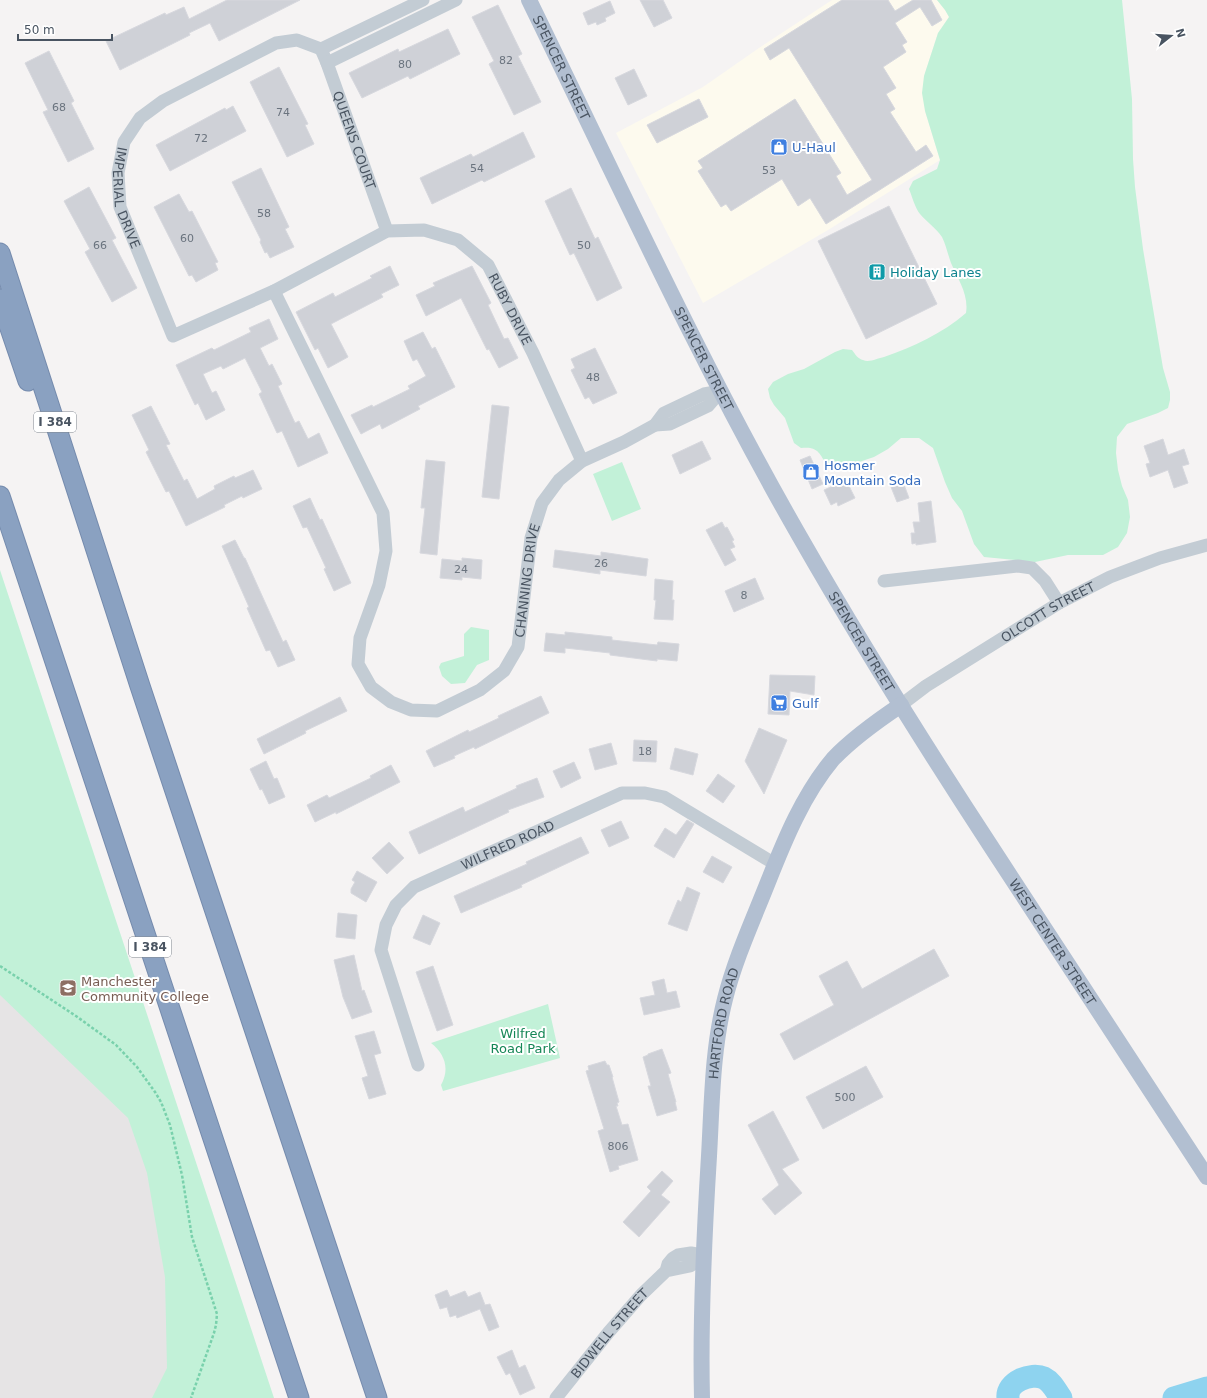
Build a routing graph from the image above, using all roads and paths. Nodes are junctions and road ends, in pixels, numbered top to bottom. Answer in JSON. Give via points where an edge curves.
{"nodes":[{"id":1,"x":423,"y":0,"type":"edge"},
{"id":2,"x":456,"y":0,"type":"edge"},
{"id":3,"x":529,"y":0,"type":"edge"},
{"id":4,"x":321,"y":49,"type":"junction"},
{"id":5,"x":327,"y":63,"type":"junction"},
{"id":6,"x":387,"y":231,"type":"junction"},
{"id":7,"x":0,"y":253,"type":"edge"},
{"id":8,"x":274,"y":291,"type":"junction"},
{"id":9,"x":0,"y":299,"type":"edge"},
{"id":10,"x":721,"y":391,"type":"junction"},
{"id":11,"x":582,"y":461,"type":"junction"},
{"id":12,"x":0,"y":496,"type":"edge"},
{"id":13,"x":1207,"y":545,"type":"edge"},
{"id":14,"x":884,"y":581,"type":"dead end"},
{"id":15,"x":109,"y":591,"type":"junction"},
{"id":16,"x":1059,"y":603,"type":"junction"},
{"id":17,"x":901,"y":705,"type":"junction"},
{"id":18,"x":775,"y":864,"type":"junction"},
{"id":19,"x":0,"y":966,"type":"edge"},
{"id":20,"x":418,"y":1066,"type":"dead end"},
{"id":21,"x":1207,"y":1177,"type":"edge"},
{"id":22,"x":703,"y":1258,"type":"junction"},
{"id":23,"x":191,"y":1398,"type":"edge"},
{"id":24,"x":299,"y":1398,"type":"edge"},
{"id":25,"x":376,"y":1398,"type":"edge"},
{"id":26,"x":556,"y":1398,"type":"edge"},
{"id":27,"x":702,"y":1398,"type":"edge"}],
"edges":[{"from":1,"to":4,"type":"street"},
{"from":2,"to":5,"type":"street"},
{"from":3,"to":10,"type":"main road","name":"SPENCER STREET"},
{"from":4,"to":5,"type":"street","name":"QUEENS COURT"},
{"from":4,"to":8,"type":"street","name":"IMPERIAL DRIVE","via":[[297,40],[276,43],[163,101],[140,118],[124,142],[118,170],[120,207],[173,336]]},
{"from":5,"to":6,"type":"street","name":"QUEENS COURT"},
{"from":6,"to":8,"type":"street","name":"RUBY DRIVE"},
{"from":6,"to":11,"type":"street","name":"RUBY DRIVE","via":[[424,230],[458,240],[488,265],[533,353]]},
{"from":7,"to":15,"type":"highway","number":"I 384"},
{"from":8,"to":11,"type":"street","name":"CHANNING DRIVE","via":[[383,513],[386,551],[380,585],[360,638],[358,664],[371,687],[391,702],[412,710],[437,710],[480,690],[504,671],[518,647],[530,538],[542,504],[559,480]]},
{"from":9,"to":15,"type":"highway","via":[[56,467]]},
{"from":10,"to":11,"type":"street","name":"CHANNING DRIVE","via":[[704,394],[664,413],[655,425]]},
{"from":10,"to":17,"type":"main road","name":"SPENCER STREET","via":[[798,535],[861,643]]},
{"from":12,"to":24,"type":"highway","number":"I 384"},
{"from":13,"to":16,"type":"street","name":"OLCOTT STREET","via":[[1160,558],[1110,578]]},
{"from":14,"to":16,"type":"street","via":[[1018,566],[1032,568],[1045,581]]},
{"from":15,"to":25,"type":"highway","number":"I 384"},
{"from":16,"to":17,"type":"street","name":"OLCOTT STREET","via":[[926,686]]},
{"from":17,"to":18,"type":"main road","name":"HARTFORD ROAD","via":[[868,728],[834,758],[814,784],[795,818]]},
{"from":17,"to":21,"type":"main road","name":"WEST CENTER STREET","via":[[1053,944]]},
{"from":18,"to":20,"type":"street","name":"WILFRED ROAD","via":[[664,797],[645,793],[622,793],[414,887],[396,905],[386,925],[381,950]]},
{"from":18,"to":22,"type":"main road","name":"HARTFORD ROAD","via":[[736,962],[725,999],[718,1037]]},
{"from":19,"to":23,"type":"path","via":[[116,1045],[137,1067],[161,1102],[170,1125],[178,1159],[193,1241],[217,1314],[214,1333]]},
{"from":22,"to":26,"type":"street","name":"BIDWELL STREET","via":[[690,1253],[678,1255],[668,1264],[666,1271],[608,1333]]},
{"from":22,"to":27,"type":"main road","name":"HARTFORD ROAD"}]}
